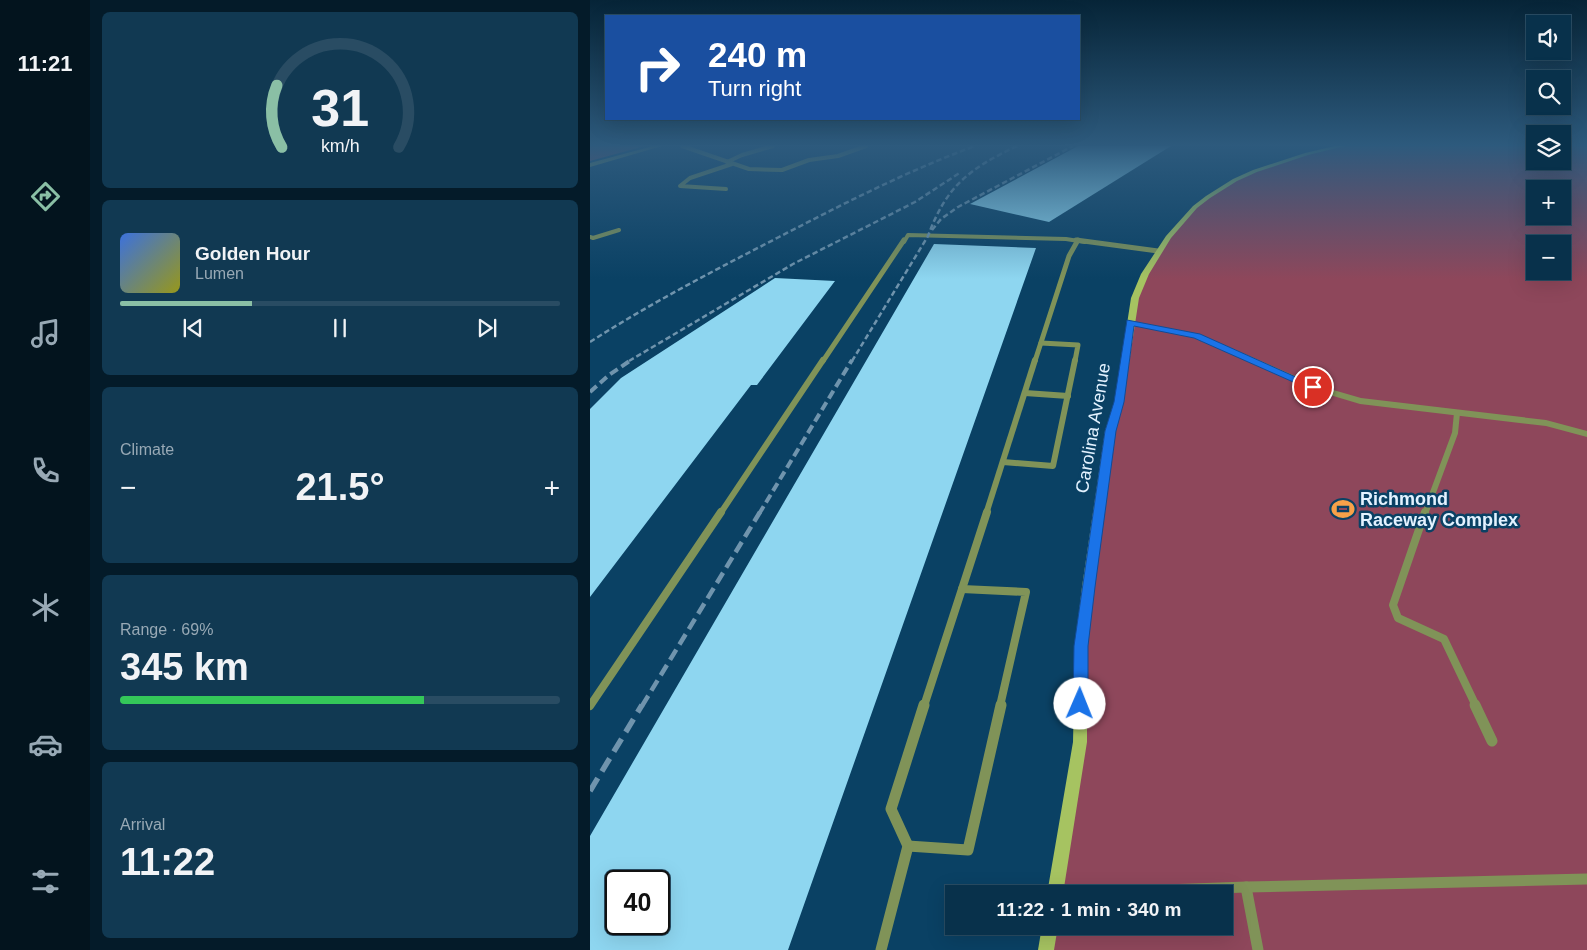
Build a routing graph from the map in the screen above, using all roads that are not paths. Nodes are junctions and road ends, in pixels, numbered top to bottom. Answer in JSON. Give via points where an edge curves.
{"nodes":[{"id":1,"x":1218,"y":190,"type":"edge"},
{"id":2,"x":619,"y":230,"type":"dead end"},
{"id":3,"x":590,"y":237,"type":"edge"},
{"id":4,"x":1078,"y":240,"type":"junction"},
{"id":5,"x":1158,"y":251,"type":"junction"},
{"id":6,"x":1130,"y":322,"type":"junction"},
{"id":7,"x":1041,"y":344,"type":"junction"},
{"id":8,"x":1025,"y":393,"type":"junction"},
{"id":9,"x":1068,"y":396,"type":"junction"},
{"id":10,"x":1457,"y":413,"type":"junction"},
{"id":11,"x":1587,"y":434,"type":"edge"},
{"id":12,"x":1003,"y":462,"type":"junction"},
{"id":13,"x":962,"y":589,"type":"junction"},
{"id":14,"x":590,"y":706,"type":"edge"},
{"id":15,"x":1492,"y":741,"type":"dead end"},
{"id":16,"x":908,"y":846,"type":"junction"},
{"id":17,"x":1587,"y":879,"type":"edge"},
{"id":18,"x":1057,"y":885,"type":"edge"},
{"id":19,"x":1233,"y":887,"type":"edge"},
{"id":20,"x":1246,"y":887,"type":"junction"},
{"id":21,"x":1048,"y":935,"type":"edge"},
{"id":22,"x":881,"y":950,"type":"edge"},
{"id":23,"x":1046,"y":950,"type":"edge"},
{"id":24,"x":1258,"y":950,"type":"edge"}],
"edges":[{"from":1,"to":5,"type":"street","name":"Carolina Avenue","via":[[1195,207]]},
{"from":2,"to":3,"type":"lane"},
{"from":4,"to":5,"type":"lane"},
{"from":4,"to":7,"type":"lane","via":[[1069,256]]},
{"from":4,"to":14,"type":"lane","via":[[908,235]]},
{"from":5,"to":6,"type":"street","name":"Carolina Avenue","via":[[1135,298]]},
{"from":6,"to":10,"type":"street","via":[[1196,336],[1313,387],[1360,401]]},
{"from":6,"to":18,"type":"street","name":"Carolina Avenue","via":[[1119,402],[1110,431],[1088,587],[1081,646],[1080,742]]},
{"from":7,"to":8,"type":"lane"},
{"from":7,"to":9,"type":"lane","via":[[1078,344]]},
{"from":8,"to":9,"type":"lane"},
{"from":8,"to":12,"type":"lane"},
{"from":9,"to":12,"type":"lane","via":[[1054,466]]},
{"from":10,"to":11,"type":"street","via":[[1546,423]]},
{"from":10,"to":15,"type":"lane","via":[[1455,434],[1405,566],[1394,605],[1398,618],[1444,640]]},
{"from":12,"to":13,"type":"lane"},
{"from":13,"to":16,"type":"lane","via":[[890,809]]},
{"from":13,"to":16,"type":"lane","via":[[1026,592],[968,850]]},
{"from":16,"to":22,"type":"lane"},
{"from":17,"to":20,"type":"lane"},
{"from":19,"to":20,"type":"lane"},
{"from":20,"to":24,"type":"lane"},
{"from":21,"to":23,"type":"street"}]}
